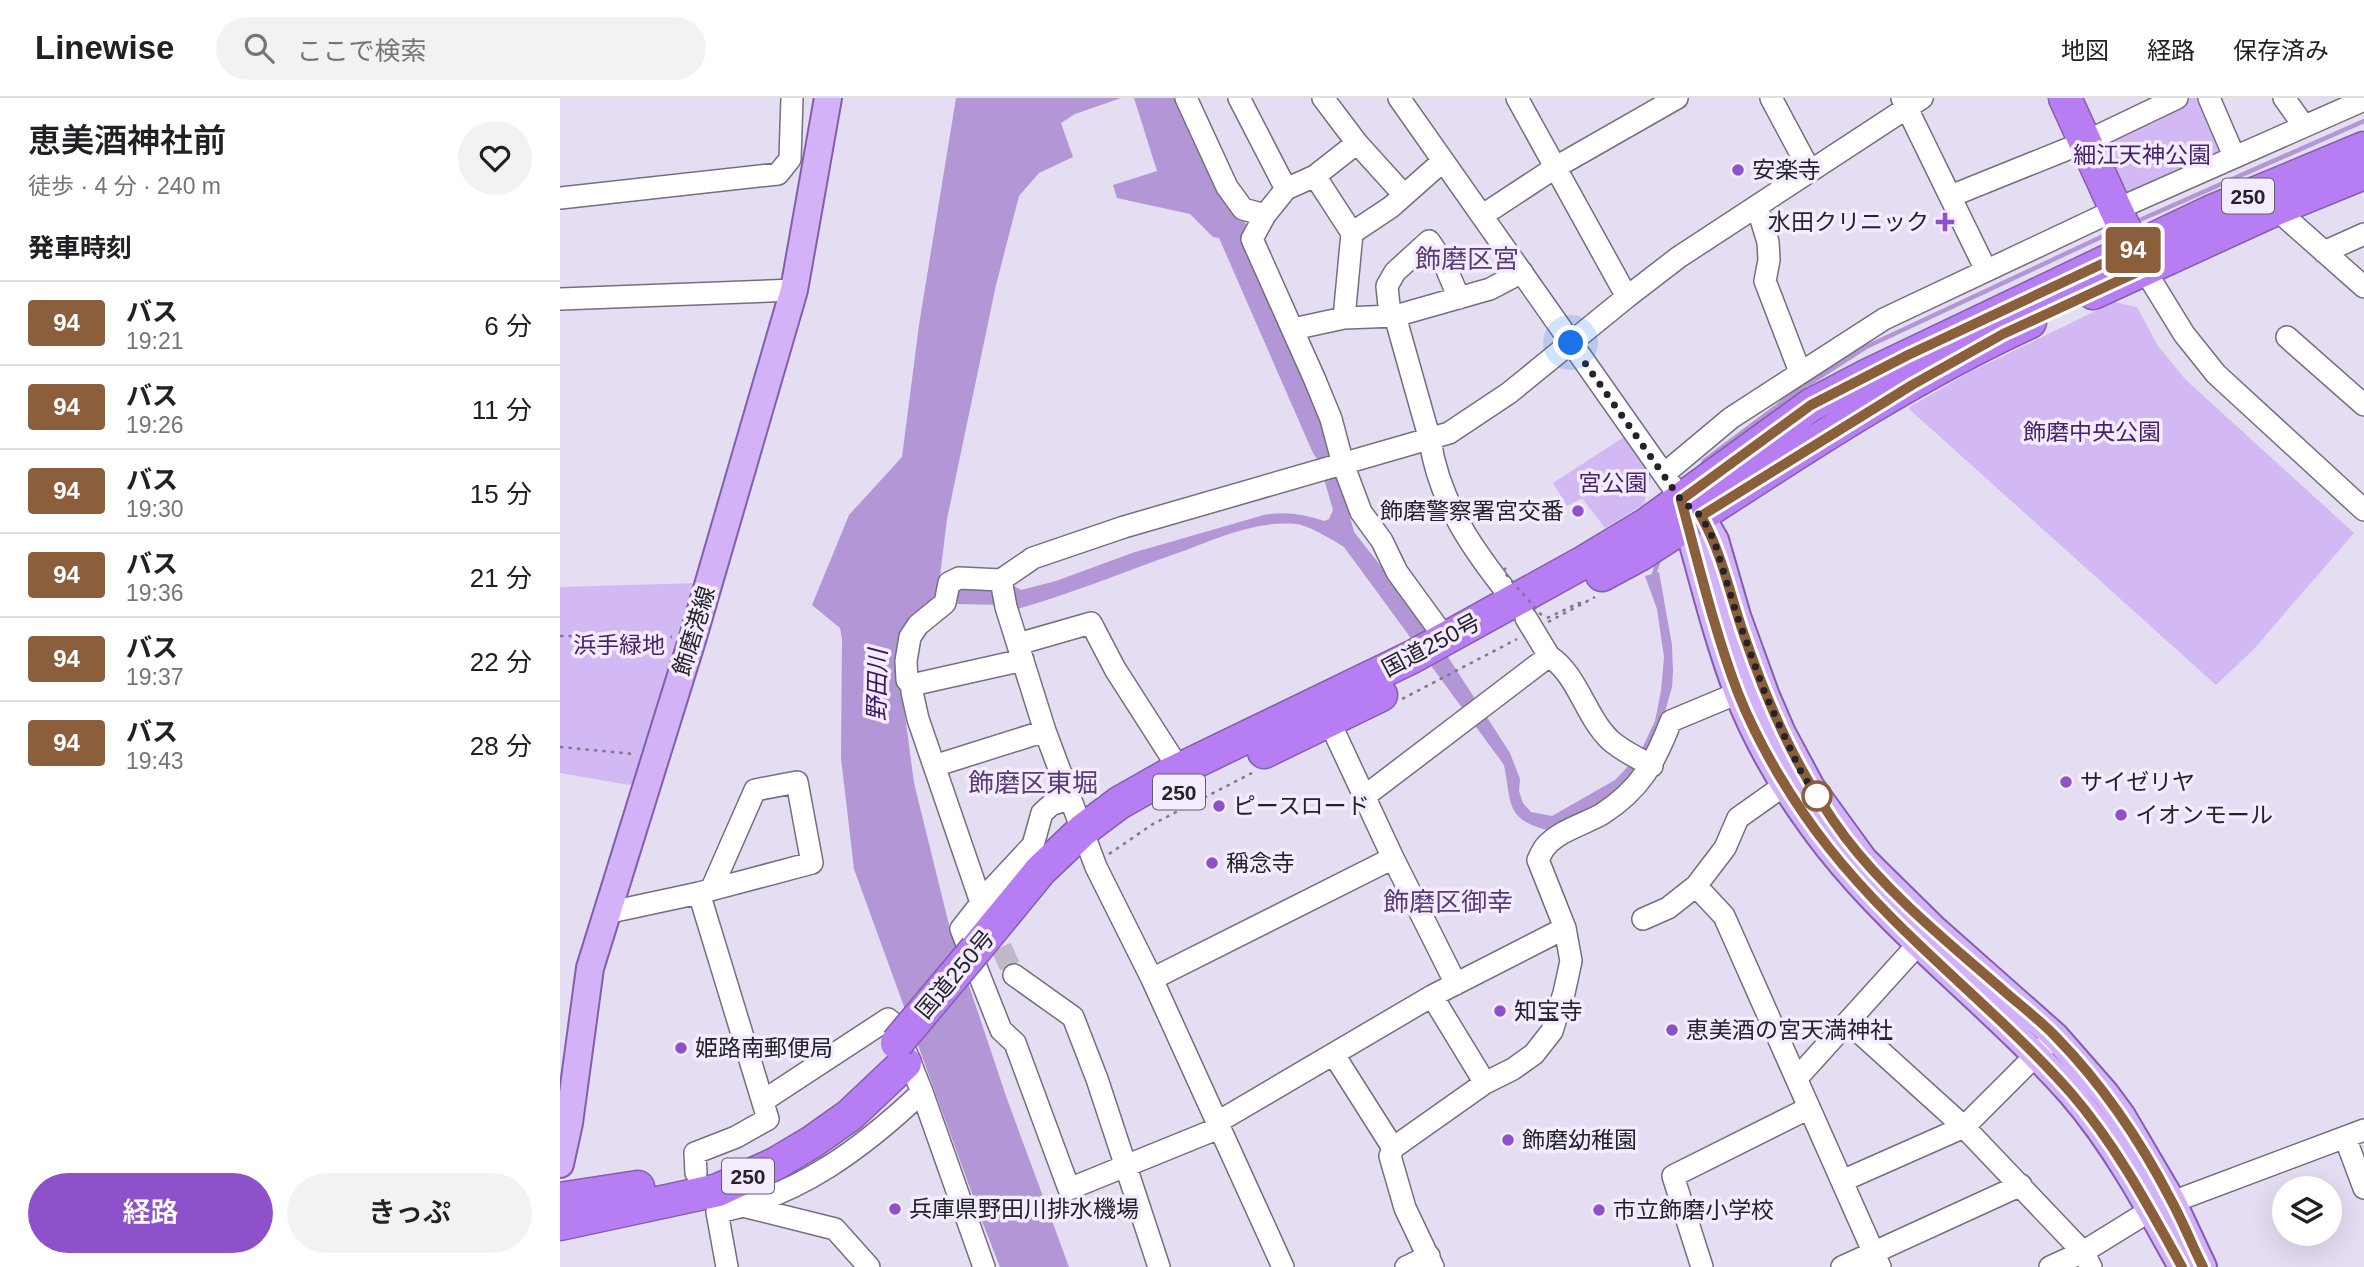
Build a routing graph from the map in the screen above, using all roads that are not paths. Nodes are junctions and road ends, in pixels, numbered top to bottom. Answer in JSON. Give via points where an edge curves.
{"nodes":[{"id":1,"x":792,"y":98,"type":"edge"},
{"id":2,"x":828,"y":98,"type":"edge"},
{"id":3,"x":1186,"y":98,"type":"edge"},
{"id":4,"x":1239,"y":98,"type":"edge"},
{"id":5,"x":1323,"y":98,"type":"edge"},
{"id":6,"x":1399,"y":98,"type":"edge"},
{"id":7,"x":1517,"y":98,"type":"edge"},
{"id":8,"x":1677,"y":98,"type":"edge"},
{"id":9,"x":1771,"y":98,"type":"edge"},
{"id":10,"x":2066,"y":98,"type":"edge"},
{"id":11,"x":2177,"y":98,"type":"edge"},
{"id":12,"x":2209,"y":98,"type":"edge"},
{"id":13,"x":2284,"y":98,"type":"edge"},
{"id":14,"x":2364,"y":100,"type":"edge"},
{"id":15,"x":1910,"y":101,"type":"edge"},
{"id":16,"x":1647,"y":105,"type":"edge"},
{"id":17,"x":2304,"y":126,"type":"junction"},
{"id":18,"x":2085,"y":142,"type":"junction"},
{"id":19,"x":1357,"y":143,"type":"junction"},
{"id":20,"x":2364,"y":148,"type":"edge"},
{"id":21,"x":2234,"y":156,"type":"junction"},
{"id":22,"x":1443,"y":161,"type":"junction"},
{"id":23,"x":1556,"y":167,"type":"junction"},
{"id":24,"x":1810,"y":171,"type":"junction"},
{"id":25,"x":2364,"y":173,"type":"edge"},
{"id":26,"x":1315,"y":176,"type":"junction"},
{"id":27,"x":1286,"y":189,"type":"junction"},
{"id":28,"x":1404,"y":195,"type":"junction"},
{"id":29,"x":1951,"y":196,"type":"junction"},
{"id":30,"x":560,"y":198,"type":"edge"},
{"id":31,"x":1757,"y":206,"type":"junction"},
{"id":32,"x":2276,"y":209,"type":"junction"},
{"id":33,"x":1265,"y":215,"type":"junction"},
{"id":34,"x":1483,"y":215,"type":"junction"},
{"id":35,"x":1352,"y":233,"type":"junction"},
{"id":36,"x":2364,"y":234,"type":"edge"},
{"id":37,"x":2127,"y":235,"type":"junction"},
{"id":38,"x":2324,"y":252,"type":"junction"},
{"id":39,"x":1986,"y":270,"type":"junction"},
{"id":40,"x":1522,"y":272,"type":"junction"},
{"id":41,"x":2364,"y":287,"type":"edge"},
{"id":42,"x":794,"y":290,"type":"junction"},
{"id":43,"x":1627,"y":297,"type":"junction"},
{"id":44,"x":1459,"y":298,"type":"junction"},
{"id":45,"x":560,"y":299,"type":"edge"},
{"id":46,"x":1392,"y":316,"type":"junction"},
{"id":47,"x":1344,"y":318,"type":"junction"},
{"id":48,"x":1293,"y":329,"type":"junction"},
{"id":49,"x":2287,"y":337,"type":"dead end"},
{"id":50,"x":1571,"y":343,"type":"junction"},
{"id":51,"x":1800,"y":372,"type":"junction"},
{"id":52,"x":2364,"y":405,"type":"edge"},
{"id":53,"x":1430,"y":440,"type":"junction"},
{"id":54,"x":1343,"y":464,"type":"junction"},
{"id":55,"x":1683,"y":503,"type":"junction"},
{"id":56,"x":2364,"y":509,"type":"edge"},
{"id":57,"x":1001,"y":580,"type":"junction"},
{"id":58,"x":1525,"y":616,"type":"junction"},
{"id":59,"x":1020,"y":652,"type":"junction"},
{"id":60,"x":1456,"y":653,"type":"junction"},
{"id":61,"x":1549,"y":656,"type":"junction"},
{"id":62,"x":914,"y":688,"type":"junction"},
{"id":63,"x":1738,"y":693,"type":"junction"},
{"id":64,"x":1325,"y":711,"type":"junction"},
{"id":65,"x":1045,"y":731,"type":"junction"},
{"id":66,"x":934,"y":766,"type":"junction"},
{"id":67,"x":1652,"y":766,"type":"junction"},
{"id":68,"x":1179,"y":769,"type":"junction"},
{"id":69,"x":1786,"y":784,"type":"junction"},
{"id":70,"x":1365,"y":796,"type":"junction"},
{"id":71,"x":1070,"y":798,"type":"junction"},
{"id":72,"x":1087,"y":841,"type":"junction"},
{"id":73,"x":1393,"y":858,"type":"junction"},
{"id":74,"x":1696,"y":886,"type":"junction"},
{"id":75,"x":705,"y":892,"type":"junction"},
{"id":76,"x":982,"y":907,"type":"junction"},
{"id":77,"x":606,"y":914,"type":"junction"},
{"id":78,"x":1643,"y":919,"type":"dead end"},
{"id":79,"x":1565,"y":928,"type":"junction"},
{"id":80,"x":1926,"y":936,"type":"junction"},
{"id":81,"x":1014,"y":975,"type":"tunnel mouth"},
{"id":82,"x":1152,"y":979,"type":"junction"},
{"id":83,"x":1456,"y":984,"type":"junction"},
{"id":84,"x":1432,"y":996,"type":"junction"},
{"id":85,"x":1848,"y":1022,"type":"junction"},
{"id":86,"x":2055,"y":1036,"type":"junction"},
{"id":87,"x":2034,"y":1054,"type":"junction"},
{"id":88,"x":1334,"y":1055,"type":"junction"},
{"id":89,"x":1797,"y":1078,"type":"junction"},
{"id":90,"x":1485,"y":1083,"type":"junction"},
{"id":91,"x":922,"y":1092,"type":"junction"},
{"id":92,"x":762,"y":1101,"type":"junction"},
{"id":93,"x":1809,"y":1108,"type":"junction"},
{"id":94,"x":1218,"y":1126,"type":"junction"},
{"id":95,"x":1964,"y":1127,"type":"junction"},
{"id":96,"x":2355,"y":1134,"type":"edge"},
{"id":97,"x":1393,"y":1148,"type":"junction"},
{"id":98,"x":560,"y":1164,"type":"edge"},
{"id":99,"x":1126,"y":1166,"type":"junction"},
{"id":100,"x":1842,"y":1181,"type":"junction"},
{"id":101,"x":2021,"y":1185,"type":"junction"},
{"id":102,"x":2364,"y":1188,"type":"edge"},
{"id":103,"x":710,"y":1192,"type":"junction"},
{"id":104,"x":560,"y":1199,"type":"edge"},
{"id":105,"x":2162,"y":1206,"type":"junction"},
{"id":106,"x":747,"y":1207,"type":"junction"},
{"id":107,"x":560,"y":1224,"type":"edge"},
{"id":108,"x":1877,"y":1260,"type":"edge"},
{"id":109,"x":2087,"y":1260,"type":"edge"},
{"id":110,"x":1431,"y":1261,"type":"edge"},
{"id":111,"x":1282,"y":1266,"type":"edge"},
{"id":112,"x":727,"y":1267,"type":"edge"},
{"id":113,"x":869,"y":1267,"type":"edge"},
{"id":114,"x":984,"y":1267,"type":"edge"},
{"id":115,"x":1159,"y":1267,"type":"edge"},
{"id":116,"x":1406,"y":1267,"type":"edge"},
{"id":117,"x":1702,"y":1267,"type":"edge"},
{"id":118,"x":1842,"y":1267,"type":"edge"},
{"id":119,"x":2050,"y":1267,"type":"edge"},
{"id":120,"x":2182,"y":1267,"type":"edge"},
{"id":121,"x":2203,"y":1267,"type":"edge"}],
"edges":[{"from":1,"to":30,"type":"street","via":[[790,159],[778,174]]},
{"from":2,"to":42,"type":"main road","name":"飾磨港線"},
{"from":3,"to":33,"type":"street","via":[[1227,187],[1243,209]]},
{"from":4,"to":27,"type":"street"},
{"from":5,"to":19,"type":"street"},
{"from":6,"to":22,"type":"street"},
{"from":7,"to":23,"type":"street"},
{"from":8,"to":16,"type":"street"},
{"from":9,"to":24,"type":"street"},
{"from":10,"to":18,"type":"highway"},
{"from":11,"to":18,"type":"street"},
{"from":12,"to":21,"type":"street"},
{"from":13,"to":17,"type":"street"},
{"from":14,"to":17,"type":"street"},
{"from":15,"to":24,"type":"street"},
{"from":15,"to":29,"type":"street"},
{"from":16,"to":23,"type":"street"},
{"from":17,"to":21,"type":"street"},
{"from":18,"to":29,"type":"street"},
{"from":18,"to":37,"type":"highway"},
{"from":19,"to":26,"type":"street"},
{"from":19,"to":28,"type":"street"},
{"from":20,"to":37,"type":"highway","name":"国道250号","number":"250","via":[[2210,212]]},
{"from":21,"to":37,"type":"street"},
{"from":22,"to":28,"type":"street"},
{"from":22,"to":34,"type":"street"},
{"from":23,"to":34,"type":"street"},
{"from":23,"to":43,"type":"street"},
{"from":24,"to":31,"type":"street"},
{"from":25,"to":32,"type":"highway","name":"国道250号","number":"250"},
{"from":26,"to":27,"type":"street"},
{"from":26,"to":35,"type":"street"},
{"from":27,"to":33,"type":"street"},
{"from":28,"to":35,"type":"street"},
{"from":29,"to":39,"type":"street"},
{"from":31,"to":43,"type":"street"},
{"from":31,"to":51,"type":"street","via":[[1768,242],[1765,281]]},
{"from":32,"to":37,"type":"highway","name":"国道250号","number":"250"},
{"from":32,"to":38,"type":"street"},
{"from":33,"to":48,"type":"street","via":[[1252,239]]},
{"from":34,"to":40,"type":"street"},
{"from":35,"to":47,"type":"street"},
{"from":36,"to":38,"type":"street"},
{"from":37,"to":39,"type":"street"},
{"from":37,"to":55,"type":"highway","name":"国道250号","number":"250","via":[[2003,334]]},
{"from":37,"to":56,"type":"street","via":[[2184,334],[2216,374]]},
{"from":38,"to":41,"type":"street"},
{"from":39,"to":51,"type":"street","via":[[1884,319]]},
{"from":40,"to":44,"type":"street","via":[[1490,289]]},
{"from":40,"to":50,"type":"street"},
{"from":42,"to":45,"type":"street"},
{"from":42,"to":77,"type":"main road","name":"飾磨港線"},
{"from":43,"to":50,"type":"street"},
{"from":44,"to":46,"type":"street"},
{"from":44,"to":46,"type":"street","via":[[1429,241],[1395,272],[1387,286]]},
{"from":46,"to":47,"type":"street"},
{"from":46,"to":53,"type":"street"},
{"from":47,"to":48,"type":"street"},
{"from":48,"to":54,"type":"street","via":[[1331,419]]},
{"from":49,"to":52,"type":"street"},
{"from":50,"to":53,"type":"street","via":[[1470,421]]},
{"from":50,"to":55,"type":"street"},
{"from":51,"to":55,"type":"street","via":[[1731,418]]},
{"from":53,"to":54,"type":"street"},
{"from":53,"to":58,"type":"street","via":[[1451,512]]},
{"from":54,"to":57,"type":"street","via":[[1072,544],[1033,558]]},
{"from":54,"to":60,"type":"street","via":[[1361,512],[1397,572]]},
{"from":55,"to":58,"type":"highway","name":"国道250号","number":"250","via":[[1647,524]]},
{"from":55,"to":63,"type":"main road"},
{"from":55,"to":80,"type":"main road","via":[[1714,540],[1766,696],[1800,770],[1822,805]]},
{"from":57,"to":59,"type":"street"},
{"from":57,"to":62,"type":"street","via":[[959,578],[918,625],[905,661],[907,680]]},
{"from":58,"to":60,"type":"highway","name":"国道250号","number":"250"},
{"from":58,"to":61,"type":"street"},
{"from":59,"to":62,"type":"street"},
{"from":59,"to":65,"type":"street"},
{"from":59,"to":68,"type":"street","via":[[1091,623]]},
{"from":60,"to":64,"type":"highway","name":"国道250号","number":"250"},
{"from":61,"to":67,"type":"street","via":[[1610,740]]},
{"from":61,"to":70,"type":"street"},
{"from":62,"to":66,"type":"street","via":[[918,719]]},
{"from":63,"to":67,"type":"street","via":[[1671,721]]},
{"from":63,"to":69,"type":"main road"},
{"from":64,"to":68,"type":"highway","name":"国道250号","number":"250"},
{"from":64,"to":70,"type":"street"},
{"from":64,"to":72,"type":"highway","name":"国道250号","number":"250","via":[[1112,832]]},
{"from":65,"to":66,"type":"street"},
{"from":65,"to":71,"type":"street"},
{"from":66,"to":76,"type":"street"},
{"from":67,"to":79,"type":"street","via":[[1632,790],[1546,846],[1538,860]]},
{"from":68,"to":72,"type":"highway","name":"国道250号","number":"250","via":[[1119,803]]},
{"from":69,"to":74,"type":"street","via":[[1738,818],[1724,848]]},
{"from":69,"to":80,"type":"main road","via":[[1859,884]]},
{"from":70,"to":73,"type":"street"},
{"from":71,"to":72,"type":"street"},
{"from":71,"to":76,"type":"street","via":[[1042,813],[1033,845],[993,888]]},
{"from":72,"to":82,"type":"street"},
{"from":72,"to":103,"type":"highway","name":"国道250号","number":"250","bridge":true,"via":[[1041,870],[978,960],[901,1053],[878,1065],[811,1120],[747,1155]]},
{"from":73,"to":82,"type":"street"},
{"from":73,"to":83,"type":"street"},
{"from":74,"to":78,"type":"street","via":[[1668,908]]},
{"from":74,"to":89,"type":"street","via":[[1724,916]]},
{"from":75,"to":75,"type":"street","via":[[812,863],[797,782],[755,790]]},
{"from":75,"to":77,"type":"street"},
{"from":75,"to":92,"type":"street"},
{"from":76,"to":99,"type":"street","via":[[961,929],[1001,1030],[1015,1043],[1069,1189]]},
{"from":77,"to":98,"type":"main road","name":"飾磨港線","via":[[590,968]]},
{"from":79,"to":83,"type":"street"},
{"from":79,"to":90,"type":"street","via":[[1571,961],[1552,1031],[1534,1054]]},
{"from":80,"to":85,"type":"street"},
{"from":80,"to":86,"type":"main road"},
{"from":80,"to":87,"type":"main road"},
{"from":81,"to":99,"type":"street","via":[[1073,1017]]},
{"from":82,"to":94,"type":"street"},
{"from":83,"to":84,"type":"street"},
{"from":84,"to":88,"type":"street"},
{"from":84,"to":90,"type":"street"},
{"from":85,"to":89,"type":"street"},
{"from":85,"to":95,"type":"street"},
{"from":86,"to":87,"type":"street"},
{"from":86,"to":105,"type":"main road","via":[[2123,1116]]},
{"from":87,"to":95,"type":"street"},
{"from":87,"to":105,"type":"main road"},
{"from":88,"to":94,"type":"street"},
{"from":88,"to":97,"type":"street"},
{"from":89,"to":93,"type":"street"},
{"from":90,"to":97,"type":"street"},
{"from":91,"to":92,"type":"street","via":[[895,1025],[888,1019]]},
{"from":91,"to":106,"type":"street","via":[[883,1129],[845,1156]]},
{"from":91,"to":114,"type":"street"},
{"from":92,"to":103,"type":"street","via":[[768,1119],[695,1153]]},
{"from":93,"to":100,"type":"street"},
{"from":93,"to":117,"type":"street","via":[[1673,1176]]},
{"from":94,"to":99,"type":"street"},
{"from":94,"to":111,"type":"street"},
{"from":95,"to":100,"type":"street"},
{"from":95,"to":101,"type":"street"},
{"from":96,"to":102,"type":"street"},
{"from":96,"to":105,"type":"street"},
{"from":97,"to":110,"type":"street","via":[[1390,1156],[1405,1208]]},
{"from":99,"to":115,"type":"street"},
{"from":100,"to":108,"type":"street"},
{"from":101,"to":108,"type":"street"},
{"from":101,"to":109,"type":"street"},
{"from":103,"to":104,"type":"highway","name":"国道250号","number":"250","via":[[635,1188]]},
{"from":103,"to":106,"type":"street"},
{"from":103,"to":107,"type":"highway","name":"国道250号","number":"250"},
{"from":103,"to":112,"type":"street"},
{"from":105,"to":109,"type":"street"},
{"from":105,"to":120,"type":"main road"},
{"from":105,"to":121,"type":"main road"},
{"from":106,"to":113,"type":"street","via":[[835,1229]]},
{"from":108,"to":118,"type":"street"},
{"from":109,"to":119,"type":"street"},
{"from":110,"to":116,"type":"street"}]}
